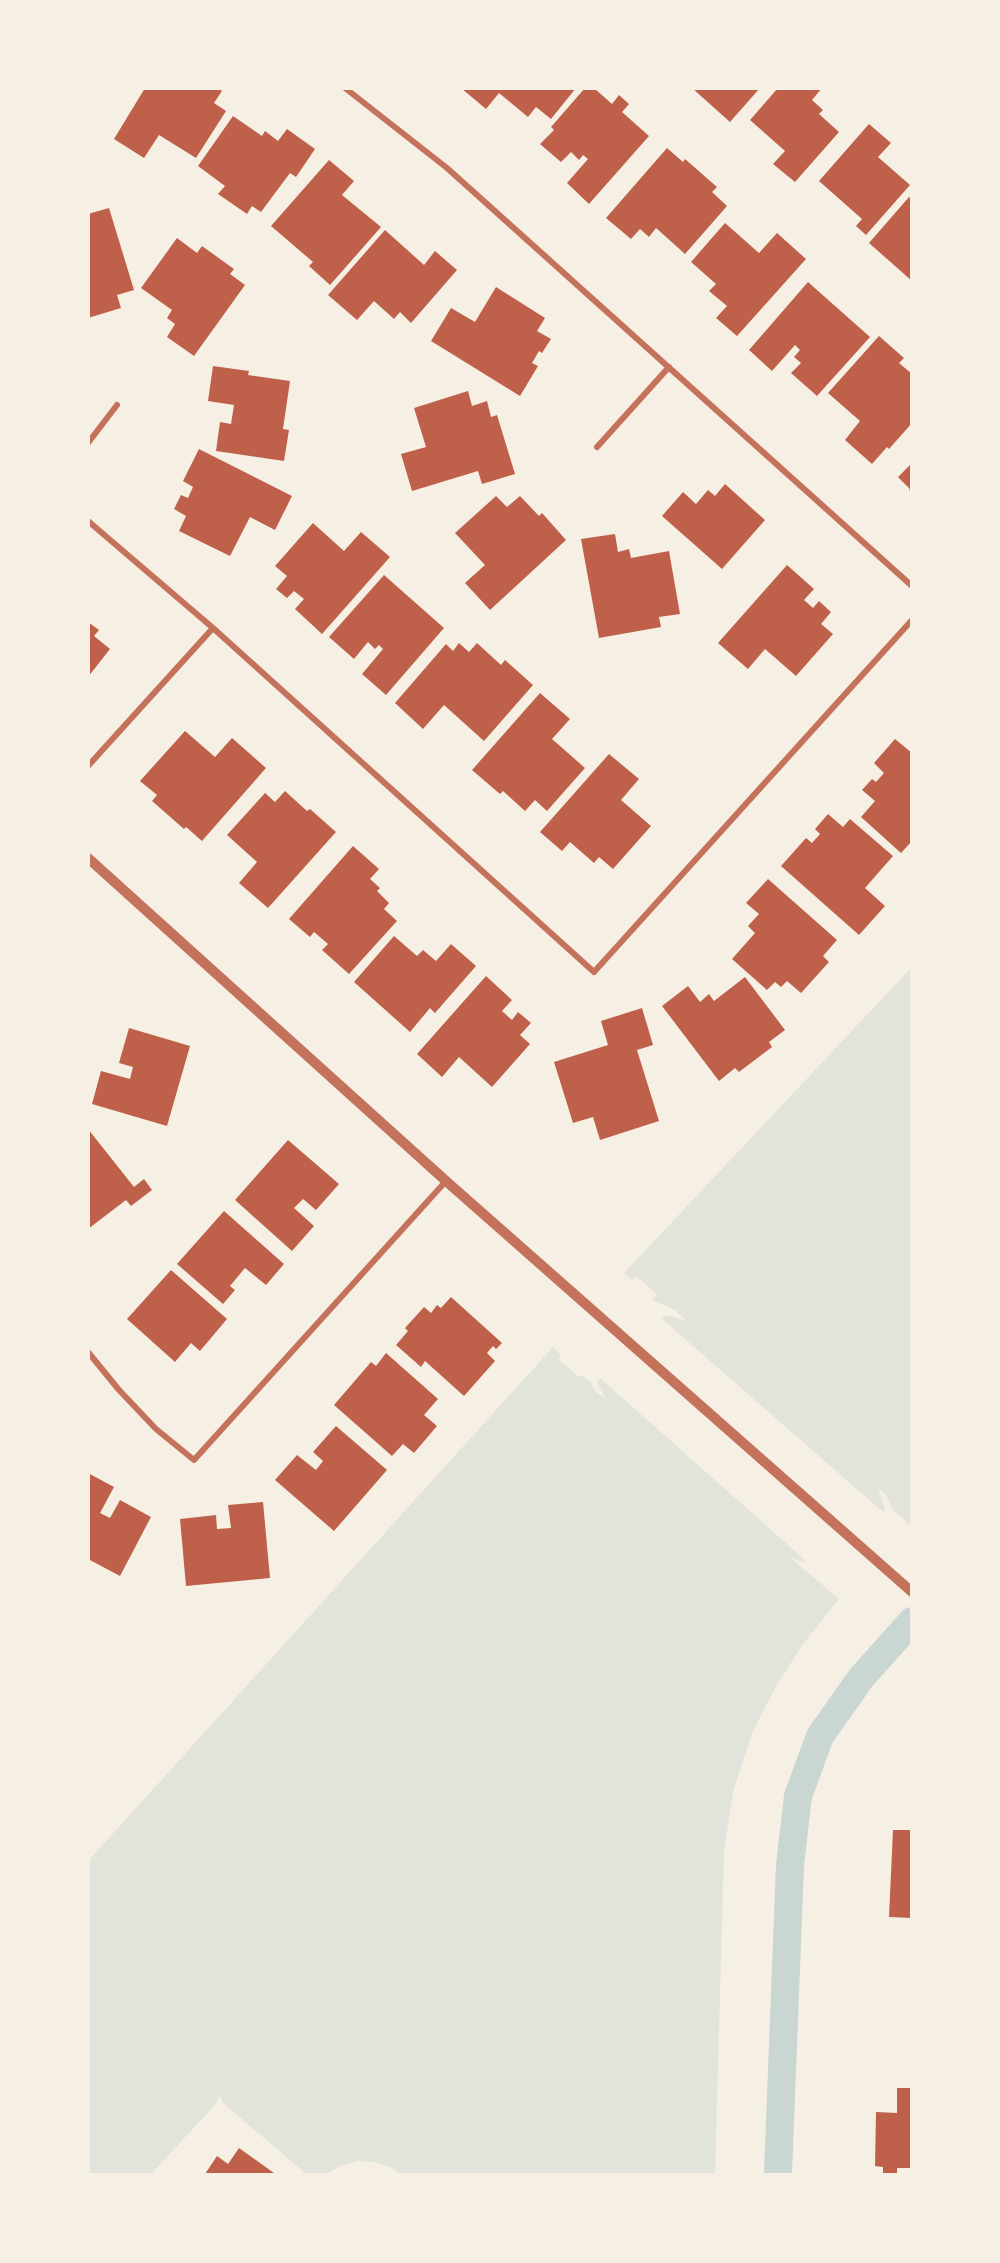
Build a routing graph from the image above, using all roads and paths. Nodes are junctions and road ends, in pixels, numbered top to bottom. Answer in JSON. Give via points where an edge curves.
{"nodes":[{"id":1,"x":345,"y":88,"type":"edge"},
{"id":2,"x":669,"y":367,"type":"junction"},
{"id":3,"x":117,"y":405,"type":"dead end"},
{"id":4,"x":88,"y":443,"type":"edge"},
{"id":5,"x":597,"y":447,"type":"dead end"},
{"id":6,"x":88,"y":521,"type":"edge"},
{"id":7,"x":912,"y":586,"type":"edge"},
{"id":8,"x":912,"y":620,"type":"edge"},
{"id":9,"x":213,"y":628,"type":"junction"},
{"id":10,"x":88,"y":766,"type":"edge"},
{"id":11,"x":88,"y":858,"type":"edge"},
{"id":12,"x":446,"y":1180,"type":"junction"},
{"id":13,"x":88,"y":1352,"type":"edge"},
{"id":14,"x":912,"y":1592,"type":"edge"}],
"edges":[{"from":1,"to":2,"type":"street","via":[[447,168]]},
{"from":2,"to":5,"type":"street"},
{"from":2,"to":7,"type":"street"},
{"from":3,"to":4,"type":"street"},
{"from":6,"to":9,"type":"street"},
{"from":8,"to":9,"type":"street","via":[[594,972]]},
{"from":9,"to":10,"type":"street"},
{"from":11,"to":12,"type":"street"},
{"from":12,"to":13,"type":"street","via":[[194,1460],[156,1429]]},
{"from":12,"to":14,"type":"street"}]}
